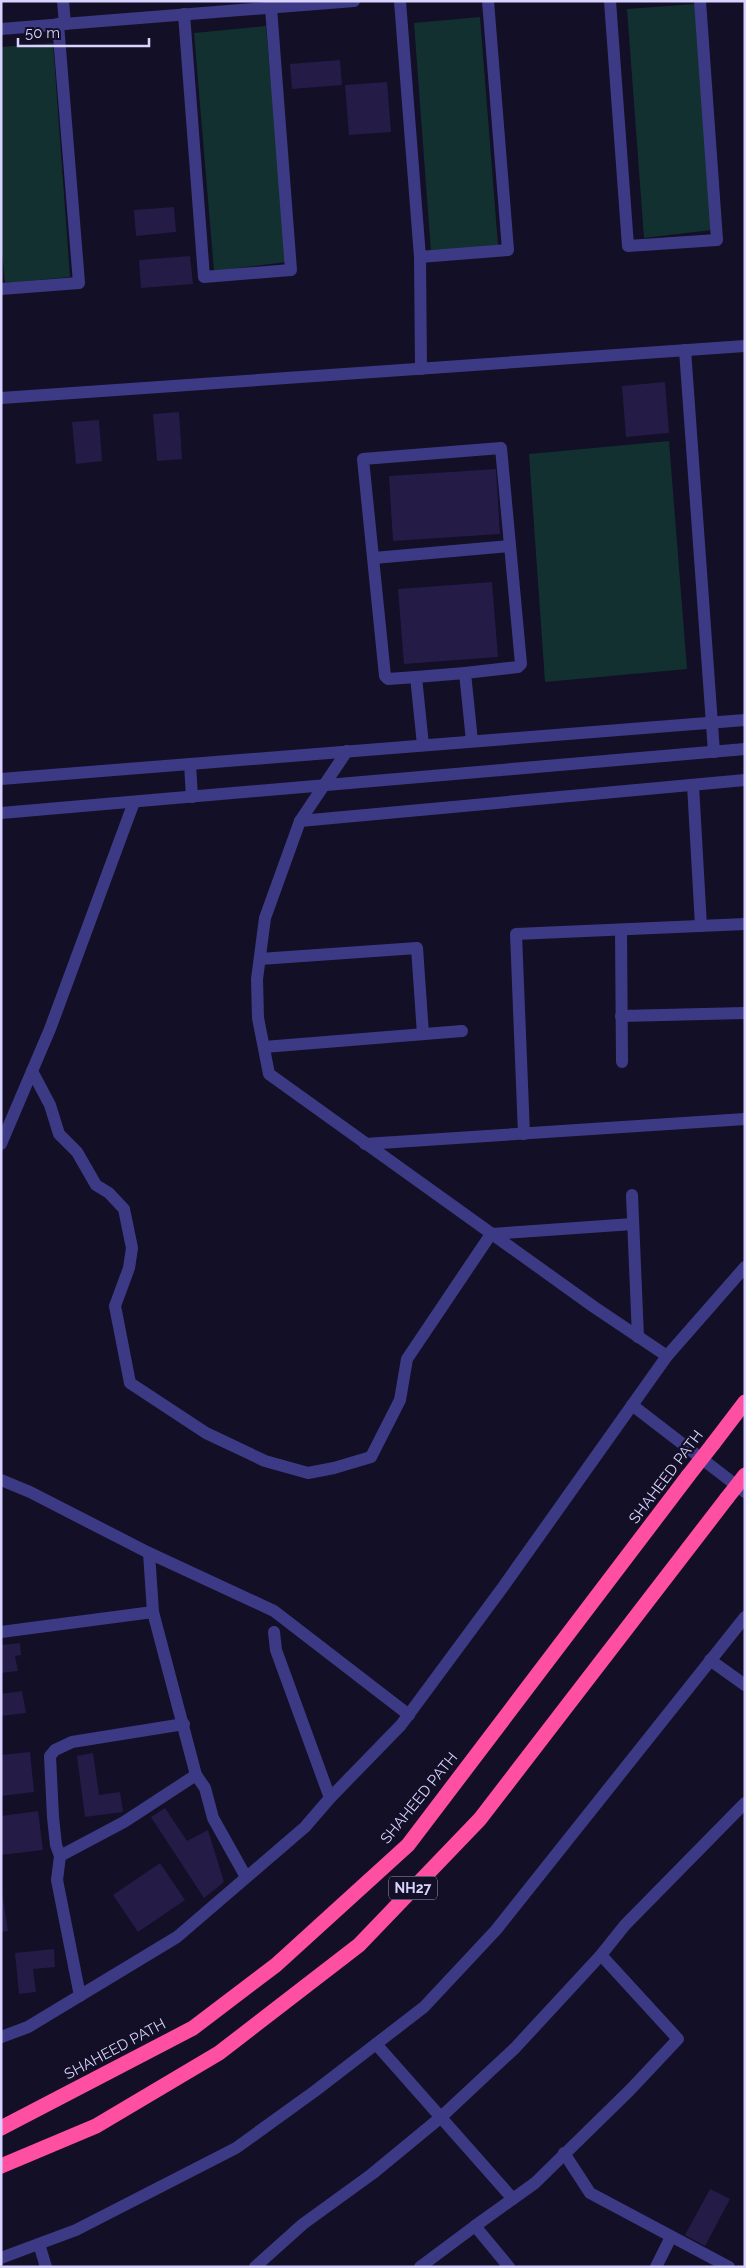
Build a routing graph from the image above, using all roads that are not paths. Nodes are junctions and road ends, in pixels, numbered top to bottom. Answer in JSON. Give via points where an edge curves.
{"nodes":[{"id":1,"x":63,"y":1,"type":"edge"},
{"id":2,"x":354,"y":1,"type":"edge"},
{"id":3,"x":400,"y":1,"type":"edge"},
{"id":4,"x":488,"y":1,"type":"edge"},
{"id":5,"x":610,"y":1,"type":"edge"},
{"id":6,"x":700,"y":1,"type":"edge"},
{"id":7,"x":272,"y":8,"type":"junction"},
{"id":8,"x":184,"y":14,"type":"junction"},
{"id":9,"x":61,"y":24,"type":"junction"},
{"id":10,"x":1,"y":29,"type":"edge"},
{"id":11,"x":420,"y":257,"type":"junction"},
{"id":12,"x":1,"y":289,"type":"edge"},
{"id":13,"x":745,"y":346,"type":"edge"},
{"id":14,"x":685,"y":350,"type":"junction"},
{"id":15,"x":421,"y":368,"type":"junction"},
{"id":16,"x":1,"y":398,"type":"edge"},
{"id":17,"x":510,"y":546,"type":"junction"},
{"id":18,"x":374,"y":558,"type":"junction"},
{"id":19,"x":465,"y":673,"type":"junction"},
{"id":20,"x":416,"y":677,"type":"junction"},
{"id":21,"x":745,"y":720,"type":"edge"},
{"id":22,"x":712,"y":723,"type":"junction"},
{"id":23,"x":472,"y":741,"type":"junction"},
{"id":24,"x":423,"y":745,"type":"junction"},
{"id":25,"x":745,"y":749,"type":"edge"},
{"id":26,"x":347,"y":751,"type":"junction"},
{"id":27,"x":714,"y":752,"type":"junction"},
{"id":28,"x":190,"y":764,"type":"junction"},
{"id":29,"x":1,"y":779,"type":"edge"},
{"id":30,"x":745,"y":780,"type":"edge"},
{"id":31,"x":693,"y":785,"type":"junction"},
{"id":32,"x":324,"y":786,"type":"junction"},
{"id":33,"x":192,"y":797,"type":"junction"},
{"id":34,"x":134,"y":802,"type":"junction"},
{"id":35,"x":1,"y":813,"type":"edge"},
{"id":36,"x":300,"y":821,"type":"junction"},
{"id":37,"x":745,"y":924,"type":"edge"},
{"id":38,"x":701,"y":926,"type":"junction"},
{"id":39,"x":620,"y":930,"type":"junction"},
{"id":40,"x":260,"y":959,"type":"junction"},
{"id":41,"x":745,"y":1012,"type":"edge"},
{"id":42,"x":621,"y":1016,"type":"junction"},
{"id":43,"x":462,"y":1031,"type":"dead end"},
{"id":44,"x":423,"y":1034,"type":"junction"},
{"id":45,"x":264,"y":1047,"type":"junction"},
{"id":46,"x":622,"y":1062,"type":"dead end"},
{"id":47,"x":32,"y":1071,"type":"junction"},
{"id":48,"x":745,"y":1119,"type":"edge"},
{"id":49,"x":524,"y":1134,"type":"junction"},
{"id":50,"x":1,"y":1144,"type":"edge"},
{"id":51,"x":365,"y":1144,"type":"junction"},
{"id":52,"x":632,"y":1195,"type":"dead end"},
{"id":53,"x":633,"y":1224,"type":"junction"},
{"id":54,"x":491,"y":1234,"type":"junction"},
{"id":55,"x":745,"y":1266,"type":"edge"},
{"id":56,"x":638,"y":1337,"type":"junction"},
{"id":57,"x":667,"y":1356,"type":"junction"},
{"id":58,"x":745,"y":1402,"type":"edge"},
{"id":59,"x":632,"y":1405,"type":"junction"},
{"id":60,"x":745,"y":1475,"type":"edge"},
{"id":61,"x":1,"y":1480,"type":"edge"},
{"id":62,"x":745,"y":1492,"type":"edge"},
{"id":63,"x":149,"y":1553,"type":"junction"},
{"id":64,"x":153,"y":1612,"type":"junction"},
{"id":65,"x":745,"y":1617,"type":"edge"},
{"id":66,"x":1,"y":1632,"type":"edge"},
{"id":67,"x":274,"y":1632,"type":"dead end"},
{"id":68,"x":710,"y":1660,"type":"junction"},
{"id":69,"x":745,"y":1685,"type":"edge"},
{"id":70,"x":408,"y":1714,"type":"junction"},
{"id":71,"x":184,"y":1724,"type":"junction"},
{"id":72,"x":196,"y":1775,"type":"junction"},
{"id":73,"x":330,"y":1798,"type":"junction"},
{"id":74,"x":745,"y":1803,"type":"edge"},
{"id":75,"x":60,"y":1856,"type":"junction"},
{"id":76,"x":246,"y":1877,"type":"junction"},
{"id":77,"x":601,"y":1955,"type":"junction"},
{"id":78,"x":80,"y":1996,"type":"junction"},
{"id":79,"x":1,"y":2038,"type":"edge"},
{"id":80,"x":376,"y":2044,"type":"junction"},
{"id":81,"x":440,"y":2118,"type":"junction"},
{"id":82,"x":1,"y":2128,"type":"edge"},
{"id":83,"x":564,"y":2153,"type":"junction"},
{"id":84,"x":1,"y":2166,"type":"edge"},
{"id":85,"x":513,"y":2199,"type":"junction"},
{"id":86,"x":475,"y":2226,"type":"junction"},
{"id":87,"x":672,"y":2236,"type":"junction"},
{"id":88,"x":39,"y":2244,"type":"junction"},
{"id":89,"x":1,"y":2258,"type":"edge"},
{"id":90,"x":46,"y":2267,"type":"edge"},
{"id":91,"x":255,"y":2267,"type":"edge"},
{"id":92,"x":420,"y":2267,"type":"edge"},
{"id":93,"x":509,"y":2267,"type":"edge"},
{"id":94,"x":656,"y":2267,"type":"edge"},
{"id":95,"x":729,"y":2267,"type":"edge"}],
"edges":[{"from":1,"to":9,"type":"street"},
{"from":2,"to":7,"type":"street"},
{"from":3,"to":11,"type":"street"},
{"from":4,"to":11,"type":"street","via":[[508,250]]},
{"from":5,"to":6,"type":"street","via":[[628,246],[717,240]]},
{"from":7,"to":8,"type":"street"},
{"from":7,"to":8,"type":"street","via":[[292,270],[224,276],[204,277]]},
{"from":8,"to":9,"type":"street"},
{"from":9,"to":10,"type":"street"},
{"from":9,"to":12,"type":"street","via":[[79,282]]},
{"from":11,"to":15,"type":"street"},
{"from":13,"to":14,"type":"street"},
{"from":14,"to":15,"type":"street"},
{"from":14,"to":22,"type":"street"},
{"from":15,"to":16,"type":"street"},
{"from":17,"to":18,"type":"street"},
{"from":17,"to":18,"type":"street","via":[[501,448],[364,458]]},
{"from":17,"to":19,"type":"street","via":[[520,664],[518,667]]},
{"from":18,"to":20,"type":"street","via":[[385,676],[388,679]]},
{"from":19,"to":20,"type":"street"},
{"from":19,"to":23,"type":"street"},
{"from":20,"to":24,"type":"street"},
{"from":21,"to":22,"type":"street"},
{"from":22,"to":23,"type":"street"},
{"from":22,"to":27,"type":"street"},
{"from":23,"to":24,"type":"street"},
{"from":24,"to":26,"type":"street"},
{"from":25,"to":27,"type":"street"},
{"from":26,"to":28,"type":"street"},
{"from":26,"to":32,"type":"street"},
{"from":27,"to":32,"type":"street"},
{"from":28,"to":29,"type":"street"},
{"from":28,"to":33,"type":"street"},
{"from":30,"to":31,"type":"street"},
{"from":31,"to":36,"type":"street"},
{"from":31,"to":38,"type":"street"},
{"from":32,"to":33,"type":"street"},
{"from":32,"to":36,"type":"street"},
{"from":33,"to":34,"type":"street"},
{"from":34,"to":35,"type":"street"},
{"from":34,"to":47,"type":"street"},
{"from":36,"to":40,"type":"street","via":[[265,918]]},
{"from":37,"to":38,"type":"street"},
{"from":38,"to":39,"type":"street"},
{"from":39,"to":42,"type":"street"},
{"from":39,"to":49,"type":"street","via":[[516,934]]},
{"from":40,"to":44,"type":"street","via":[[417,948]]},
{"from":40,"to":45,"type":"street","via":[[258,1018]]},
{"from":41,"to":42,"type":"street"},
{"from":42,"to":46,"type":"street"},
{"from":43,"to":44,"type":"street"},
{"from":44,"to":45,"type":"street"},
{"from":45,"to":51,"type":"street","via":[[269,1074]]},
{"from":47,"to":50,"type":"street"},
{"from":47,"to":54,"type":"street","via":[[50,1105],[60,1134],[77,1152],[96,1185],[124,1209],[132,1248],[129,1268],[115,1306],[130,1383],[206,1433],[265,1461],[308,1472],[371,1457],[400,1400],[407,1359]]},
{"from":48,"to":49,"type":"street"},
{"from":49,"to":51,"type":"street"},
{"from":51,"to":54,"type":"street"},
{"from":52,"to":53,"type":"street"},
{"from":53,"to":54,"type":"street"},
{"from":53,"to":56,"type":"street"},
{"from":54,"to":56,"type":"street"},
{"from":55,"to":57,"type":"street"},
{"from":56,"to":57,"type":"street"},
{"from":57,"to":59,"type":"street"},
{"from":58,"to":82,"type":"highway","name":"SHAHEED PATH","number":"NH27","bridge":true,"via":[[408,1844],[276,1965],[193,2028]]},
{"from":59,"to":62,"type":"street"},
{"from":59,"to":70,"type":"street"},
{"from":60,"to":84,"type":"highway","number":"NH27","bridge":true,"via":[[480,1819],[359,1944],[219,2053],[96,2126]]},
{"from":61,"to":63,"type":"street"},
{"from":63,"to":64,"type":"street"},
{"from":63,"to":70,"type":"street","via":[[274,1611]]},
{"from":64,"to":66,"type":"street"},
{"from":64,"to":71,"type":"street"},
{"from":65,"to":68,"type":"street"},
{"from":67,"to":73,"type":"street","via":[[276,1650]]},
{"from":68,"to":69,"type":"street"},
{"from":68,"to":80,"type":"street","via":[[496,1930],[424,2007]]},
{"from":70,"to":73,"type":"street"},
{"from":71,"to":72,"type":"street"},
{"from":71,"to":75,"type":"street","via":[[72,1742],[55,1750],[50,1756],[50,1779],[56,1845]]},
{"from":72,"to":75,"type":"street","via":[[124,1822]]},
{"from":72,"to":76,"type":"street","via":[[205,1788],[213,1818]]},
{"from":73,"to":76,"type":"street","via":[[305,1828]]},
{"from":74,"to":77,"type":"street","via":[[625,1925]]},
{"from":75,"to":78,"type":"street","via":[[57,1880]]},
{"from":76,"to":78,"type":"street","via":[[176,1937]]},
{"from":77,"to":81,"type":"street","via":[[515,2048]]},
{"from":77,"to":83,"type":"street","via":[[678,2039]]},
{"from":78,"to":79,"type":"street","via":[[28,2027]]},
{"from":80,"to":81,"type":"street"},
{"from":80,"to":88,"type":"street","via":[[236,2148],[76,2230]]},
{"from":81,"to":85,"type":"street"},
{"from":81,"to":91,"type":"street","via":[[372,2174],[303,2224]]},
{"from":83,"to":85,"type":"street","via":[[535,2183]]},
{"from":83,"to":87,"type":"street","via":[[590,2194]]},
{"from":85,"to":86,"type":"street"},
{"from":86,"to":92,"type":"street"},
{"from":86,"to":93,"type":"street"},
{"from":87,"to":94,"type":"street"},
{"from":87,"to":95,"type":"street"},
{"from":88,"to":89,"type":"street"},
{"from":88,"to":90,"type":"street"}]}
